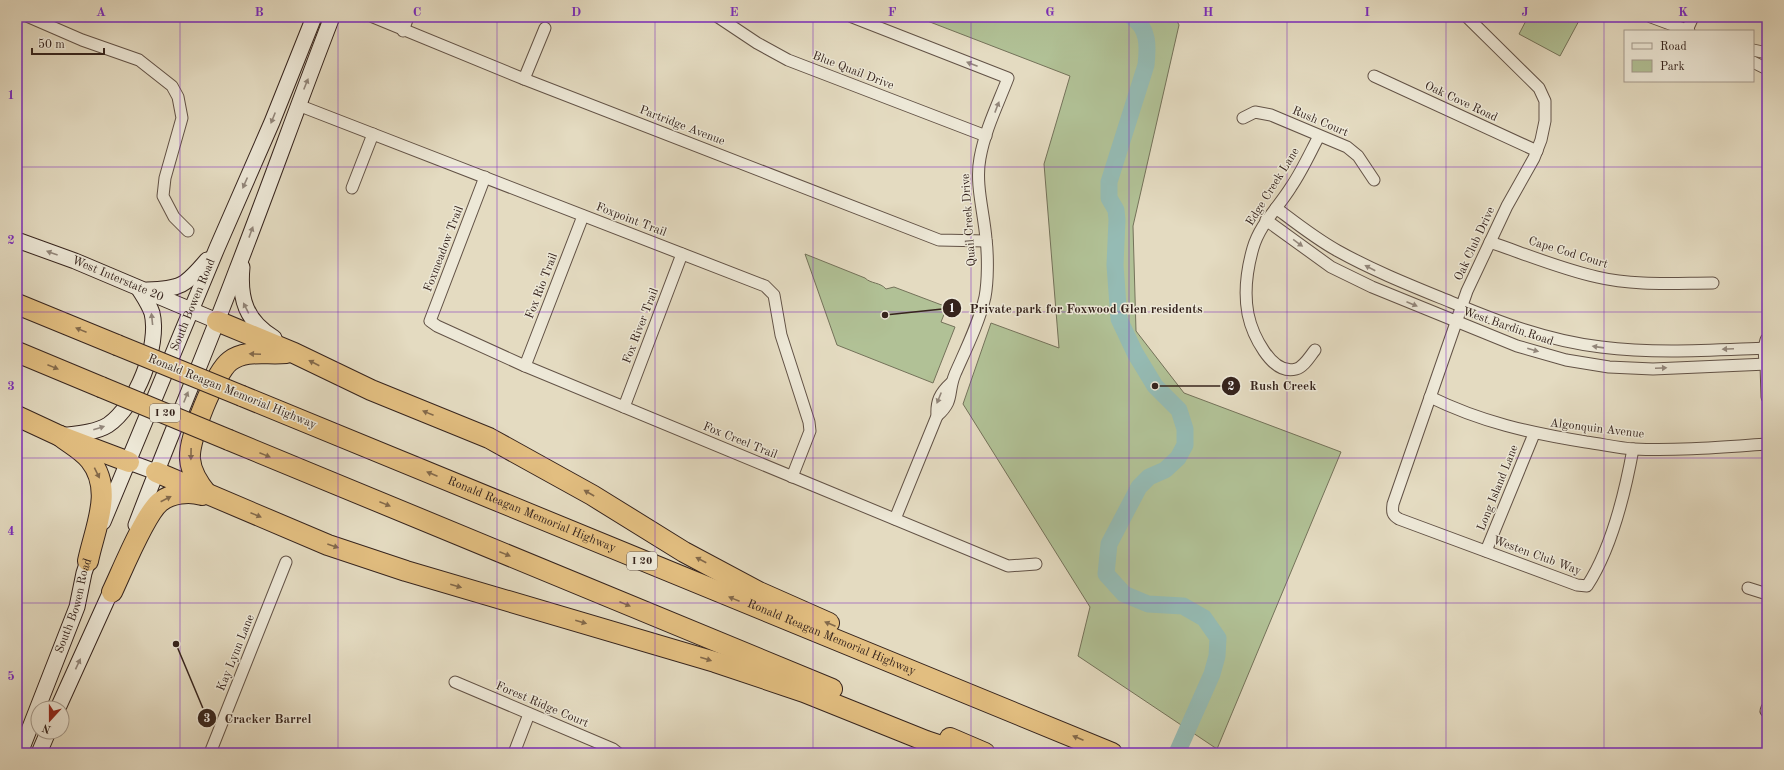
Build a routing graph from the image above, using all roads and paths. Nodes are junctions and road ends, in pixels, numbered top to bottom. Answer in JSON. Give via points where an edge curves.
{"nodes":[{"id":1,"x":29,"y":17,"type":"edge"},
{"id":2,"x":314,"y":17,"type":"edge"},
{"id":3,"x":332,"y":17,"type":"edge"},
{"id":4,"x":373,"y":17,"type":"edge"},
{"id":5,"x":408,"y":17,"type":"edge"},
{"id":6,"x":718,"y":17,"type":"edge"},
{"id":7,"x":852,"y":17,"type":"edge"},
{"id":8,"x":1467,"y":17,"type":"edge"},
{"id":9,"x":1651,"y":17,"type":"edge"},
{"id":10,"x":1693,"y":17,"type":"edge"},
{"id":11,"x":545,"y":28,"type":"dead end"},
{"id":12,"x":1685,"y":30,"type":"edge"},
{"id":13,"x":1688,"y":30,"type":"edge"},
{"id":14,"x":403,"y":31,"type":"junction"},
{"id":15,"x":1754,"y":50,"type":"edge"},
{"id":16,"x":1767,"y":54,"type":"edge"},
{"id":17,"x":1754,"y":62,"type":"edge"},
{"id":18,"x":1767,"y":69,"type":"edge"},
{"id":19,"x":1374,"y":76,"type":"dead end"},
{"id":20,"x":524,"y":79,"type":"junction"},
{"id":21,"x":298,"y":105,"type":"junction"},
{"id":22,"x":1243,"y":118,"type":"dead end"},
{"id":23,"x":373,"y":134,"type":"junction"},
{"id":24,"x":986,"y":136,"type":"junction"},
{"id":25,"x":1319,"y":136,"type":"junction"},
{"id":26,"x":1537,"y":151,"type":"junction"},
{"id":27,"x":485,"y":177,"type":"junction"},
{"id":28,"x":1374,"y":180,"type":"dead end"},
{"id":29,"x":352,"y":188,"type":"dead end"},
{"id":30,"x":1276,"y":208,"type":"junction"},
{"id":31,"x":584,"y":216,"type":"junction"},
{"id":32,"x":1266,"y":220,"type":"junction"},
{"id":33,"x":188,"y":230,"type":"dead end"},
{"id":34,"x":17,"y":240,"type":"edge"},
{"id":35,"x":986,"y":241,"type":"junction"},
{"id":36,"x":1490,"y":242,"type":"junction"},
{"id":37,"x":217,"y":248,"type":"junction"},
{"id":38,"x":244,"y":252,"type":"junction"},
{"id":39,"x":682,"y":254,"type":"junction"},
{"id":40,"x":1713,"y":283,"type":"dead end"},
{"id":41,"x":141,"y":290,"type":"junction"},
{"id":42,"x":17,"y":304,"type":"edge"},
{"id":43,"x":1462,"y":307,"type":"junction"},
{"id":44,"x":191,"y":311,"type":"junction"},
{"id":45,"x":217,"y":321,"type":"junction"},
{"id":46,"x":1456,"y":322,"type":"junction"},
{"id":47,"x":437,"y":326,"type":"joint"},
{"id":48,"x":1766,"y":345,"type":"edge"},
{"id":49,"x":1315,"y":350,"type":"dead end"},
{"id":50,"x":17,"y":352,"type":"edge"},
{"id":51,"x":294,"y":353,"type":"junction"},
{"id":52,"x":1766,"y":364,"type":"edge"},
{"id":53,"x":525,"y":366,"type":"junction"},
{"id":54,"x":1430,"y":397,"type":"junction"},
{"id":55,"x":1767,"y":397,"type":"edge"},
{"id":56,"x":624,"y":407,"type":"junction"},
{"id":57,"x":17,"y":416,"type":"edge"},
{"id":58,"x":1534,"y":434,"type":"junction"},
{"id":59,"x":60,"y":436,"type":"junction"},
{"id":60,"x":1767,"y":444,"type":"edge"},
{"id":61,"x":1633,"y":449,"type":"junction"},
{"id":62,"x":129,"y":462,"type":"junction"},
{"id":63,"x":156,"y":472,"type":"junction"},
{"id":64,"x":792,"y":477,"type":"junction"},
{"id":65,"x":207,"y":494,"type":"junction"},
{"id":66,"x":230,"y":504,"type":"junction"},
{"id":67,"x":1392,"y":509,"type":"joint"},
{"id":68,"x":895,"y":519,"type":"junction"},
{"id":69,"x":1486,"y":552,"type":"junction"},
{"id":70,"x":88,"y":561,"type":"junction"},
{"id":71,"x":286,"y":562,"type":"dead end"},
{"id":72,"x":1036,"y":564,"type":"dead end"},
{"id":73,"x":1748,"y":588,"type":"dead end"},
{"id":74,"x":112,"y":592,"type":"junction"},
{"id":75,"x":1767,"y":594,"type":"edge"},
{"id":76,"x":455,"y":682,"type":"dead end"},
{"id":77,"x":43,"y":695,"type":"junction"},
{"id":78,"x":52,"y":700,"type":"edge"},
{"id":79,"x":62,"y":700,"type":"edge"},
{"id":80,"x":529,"y":714,"type":"junction"},
{"id":81,"x":1043,"y":723,"type":"junction"},
{"id":82,"x":45,"y":740,"type":"edge"},
{"id":83,"x":20,"y":753,"type":"edge"},
{"id":84,"x":39,"y":753,"type":"edge"},
{"id":85,"x":210,"y":753,"type":"edge"},
{"id":86,"x":514,"y":753,"type":"edge"},
{"id":87,"x":618,"y":753,"type":"edge"},
{"id":88,"x":962,"y":753,"type":"edge"},
{"id":89,"x":985,"y":753,"type":"edge"},
{"id":90,"x":1112,"y":753,"type":"edge"}],
"edges":[{"from":1,"to":33,"type":"street","via":[[82,40],[139,60],[172,86],[178,97],[182,118],[165,178],[163,196],[174,217]]},
{"from":2,"to":37,"type":"main road","name":"South Bowen Road","one_way":true},
{"from":21,"to":3,"type":"main road","name":"South Bowen Road","one_way":true},
{"from":4,"to":14,"type":"street","name":"Partridge Avenue"},
{"from":5,"to":14,"type":"street"},
{"from":6,"to":24,"type":"street","name":"Blue Quail Drive","via":[[788,60]]},
{"from":24,"to":7,"type":"street","name":"Quail Creek Drive","one_way":true,"via":[[1008,78]]},
{"from":8,"to":26,"type":"street","name":"Oak Club Drive","via":[[1539,88],[1545,101],[1545,121]]},
{"from":9,"to":12,"type":"street"},
{"from":10,"to":13,"type":"street"},
{"from":11,"to":20,"type":"street"},
{"from":14,"to":20,"type":"street","name":"Partridge Avenue"},
{"from":15,"to":16,"type":"street"},
{"from":17,"to":18,"type":"street"},
{"from":19,"to":26,"type":"street","name":"Oak Cove Road"},
{"from":20,"to":35,"type":"street","name":"Partridge Avenue","via":[[939,240]]},
{"from":21,"to":23,"type":"street","name":"Foxpoint Trail"},
{"from":38,"to":21,"type":"main road","name":"South Bowen Road","one_way":true},
{"from":22,"to":25,"type":"street","name":"Rush Court","via":[[1255,112],[1271,115]]},
{"from":23,"to":27,"type":"street","name":"Foxpoint Trail"},
{"from":23,"to":29,"type":"street"},
{"from":24,"to":35,"type":"street","name":"Quail Creek Drive","via":[[978,174]]},
{"from":25,"to":28,"type":"street","name":"Rush Court","via":[[1347,147],[1358,156]]},
{"from":25,"to":30,"type":"street","name":"Edge Creek Lane","via":[[1297,178]]},
{"from":26,"to":36,"type":"street","name":"Oak Club Drive"},
{"from":27,"to":31,"type":"street","name":"Foxpoint Trail"},
{"from":27,"to":47,"type":"street","name":"Foxmeadow Trail","via":[[430,321]]},
{"from":30,"to":32,"type":"street","name":"Edge Creek Lane"},
{"from":43,"to":30,"type":"street","name":"West Bardin Road","one_way":true,"via":[[1378,272],[1337,251]]},
{"from":31,"to":39,"type":"street","name":"Foxpoint Trail"},
{"from":31,"to":53,"type":"street","name":"Fox Rio Trail"},
{"from":32,"to":46,"type":"street","name":"West Bardin Road","one_way":true,"via":[[1331,267]]},
{"from":32,"to":49,"type":"street","name":"Edge Creek Lane","via":[[1253,247],[1248,268],[1248,315],[1257,341],[1269,358],[1288,369],[1302,366]]},
{"from":41,"to":34,"type":"main road","name":"West Interstate 20","one_way":true},
{"from":35,"to":68,"type":"street","name":"Quail Creek Drive","via":[[984,298],[981,312],[951,383],[942,391],[937,404],[937,416]]},
{"from":36,"to":40,"type":"street","name":"Cape Cod Court","via":[[1566,269],[1597,277],[1672,283]]},
{"from":36,"to":43,"type":"street","name":"Oak Club Drive"},
{"from":37,"to":41,"type":"main road","via":[[181,286]]},
{"from":37,"to":44,"type":"main road","name":"South Bowen Road"},
{"from":38,"to":45,"type":"main road","name":"South Bowen Road"},
{"from":51,"to":38,"type":"main road","one_way":true,"via":[[258,327],[243,301],[241,278]]},
{"from":39,"to":56,"type":"street","name":"Fox River Trail"},
{"from":39,"to":64,"type":"street","name":"Foxpoint Trail","via":[[764,286],[774,295],[780,335],[810,431]]},
{"from":41,"to":44,"type":"main road","name":"West Interstate 20"},
{"from":59,"to":41,"type":"main road","one_way":true,"via":[[107,426],[122,414],[137,390],[152,342],[153,328],[152,314]]},
{"from":81,"to":42,"type":"highway","name":"Ronald Reagan Memorial Highway","number":"I 20","one_way":true,"bridge":true,"via":[[890,663]]},
{"from":43,"to":46,"type":"street","name":"Oak Club Drive"},
{"from":48,"to":43,"type":"street","name":"West Bardin Road","one_way":true,"via":[[1636,351],[1600,347],[1553,339],[1492,320]]},
{"from":44,"to":45,"type":"main road","name":"West Interstate 20"},
{"from":44,"to":62,"type":"main road","name":"South Bowen Road"},
{"from":45,"to":51,"type":"highway"},
{"from":63,"to":45,"type":"main road","name":"South Bowen Road","one_way":true},
{"from":46,"to":52,"type":"street","name":"West Bardin Road","one_way":true,"via":[[1517,346],[1566,360],[1609,367],[1653,369]]},
{"from":46,"to":54,"type":"street","name":"Oak Club Drive"},
{"from":47,"to":53,"type":"street","name":"Fox Creel Trail"},
{"from":48,"to":52,"type":"street"},
{"from":50,"to":89,"type":"highway","number":"I 20","one_way":true,"bridge":true},
{"from":51,"to":65,"type":"highway","one_way":true,"via":[[242,355],[223,368],[195,431],[190,451],[194,474]]},
{"from":81,"to":51,"type":"highway","one_way":true,"via":[[925,663],[759,592],[684,552],[592,495],[489,438],[371,390]]},
{"from":52,"to":55,"type":"street"},
{"from":53,"to":56,"type":"street","name":"Fox Creel Trail"},
{"from":54,"to":58,"type":"street","name":"Algonquin Avenue","via":[[1447,406]]},
{"from":54,"to":67,"type":"street","name":"Oak Club Drive"},
{"from":56,"to":64,"type":"street","name":"Fox Creel Trail"},
{"from":57,"to":59,"type":"highway"},
{"from":58,"to":61,"type":"street","name":"Algonquin Avenue"},
{"from":58,"to":69,"type":"street","name":"Long Island Lane"},
{"from":59,"to":62,"type":"highway"},
{"from":59,"to":70,"type":"highway","one_way":true,"via":[[90,460],[99,476],[103,494],[102,506]]},
{"from":60,"to":61,"type":"street","name":"Algonquin Avenue"},
{"from":61,"to":69,"type":"street","name":"Westen Club Way","via":[[1625,494],[1602,556],[1587,586],[1577,585]]},
{"from":62,"to":63,"type":"main road"},
{"from":62,"to":70,"type":"main road","name":"South Bowen Road"},
{"from":63,"to":65,"type":"highway"},
{"from":63,"to":74,"type":"main road","name":"South Bowen Road"},
{"from":64,"to":68,"type":"street","name":"Fox Creel Trail"},
{"from":65,"to":66,"type":"highway"},
{"from":74,"to":66,"type":"highway","one_way":true,"via":[[149,515],[160,502],[173,496],[190,493]]},
{"from":66,"to":88,"type":"highway","one_way":true,"via":[[335,547],[406,571],[715,662],[804,692]]},
{"from":67,"to":69,"type":"street","name":"Westen Club Way","via":[[1398,519]]},
{"from":68,"to":72,"type":"street","name":"Fox Creel Trail","via":[[1008,566]]},
{"from":70,"to":77,"type":"main road","name":"South Bowen Road","via":[[77,607]]},
{"from":71,"to":85,"type":"street","name":"Kay Lynn Lane"},
{"from":73,"to":75,"type":"street"},
{"from":79,"to":74,"type":"main road","name":"South Bowen Road","one_way":true},
{"from":76,"to":80,"type":"street","name":"Forest Ridge Court"},
{"from":77,"to":78,"type":"main road"},
{"from":77,"to":83,"type":"main road","name":"South Bowen Road"},
{"from":80,"to":86,"type":"street"},
{"from":80,"to":87,"type":"street","name":"Forest Ridge Court"},
{"from":90,"to":81,"type":"highway","name":"Ronald Reagan Memorial Highway","number":"I 20","one_way":true},
{"from":82,"to":84,"type":"main road"}]}
